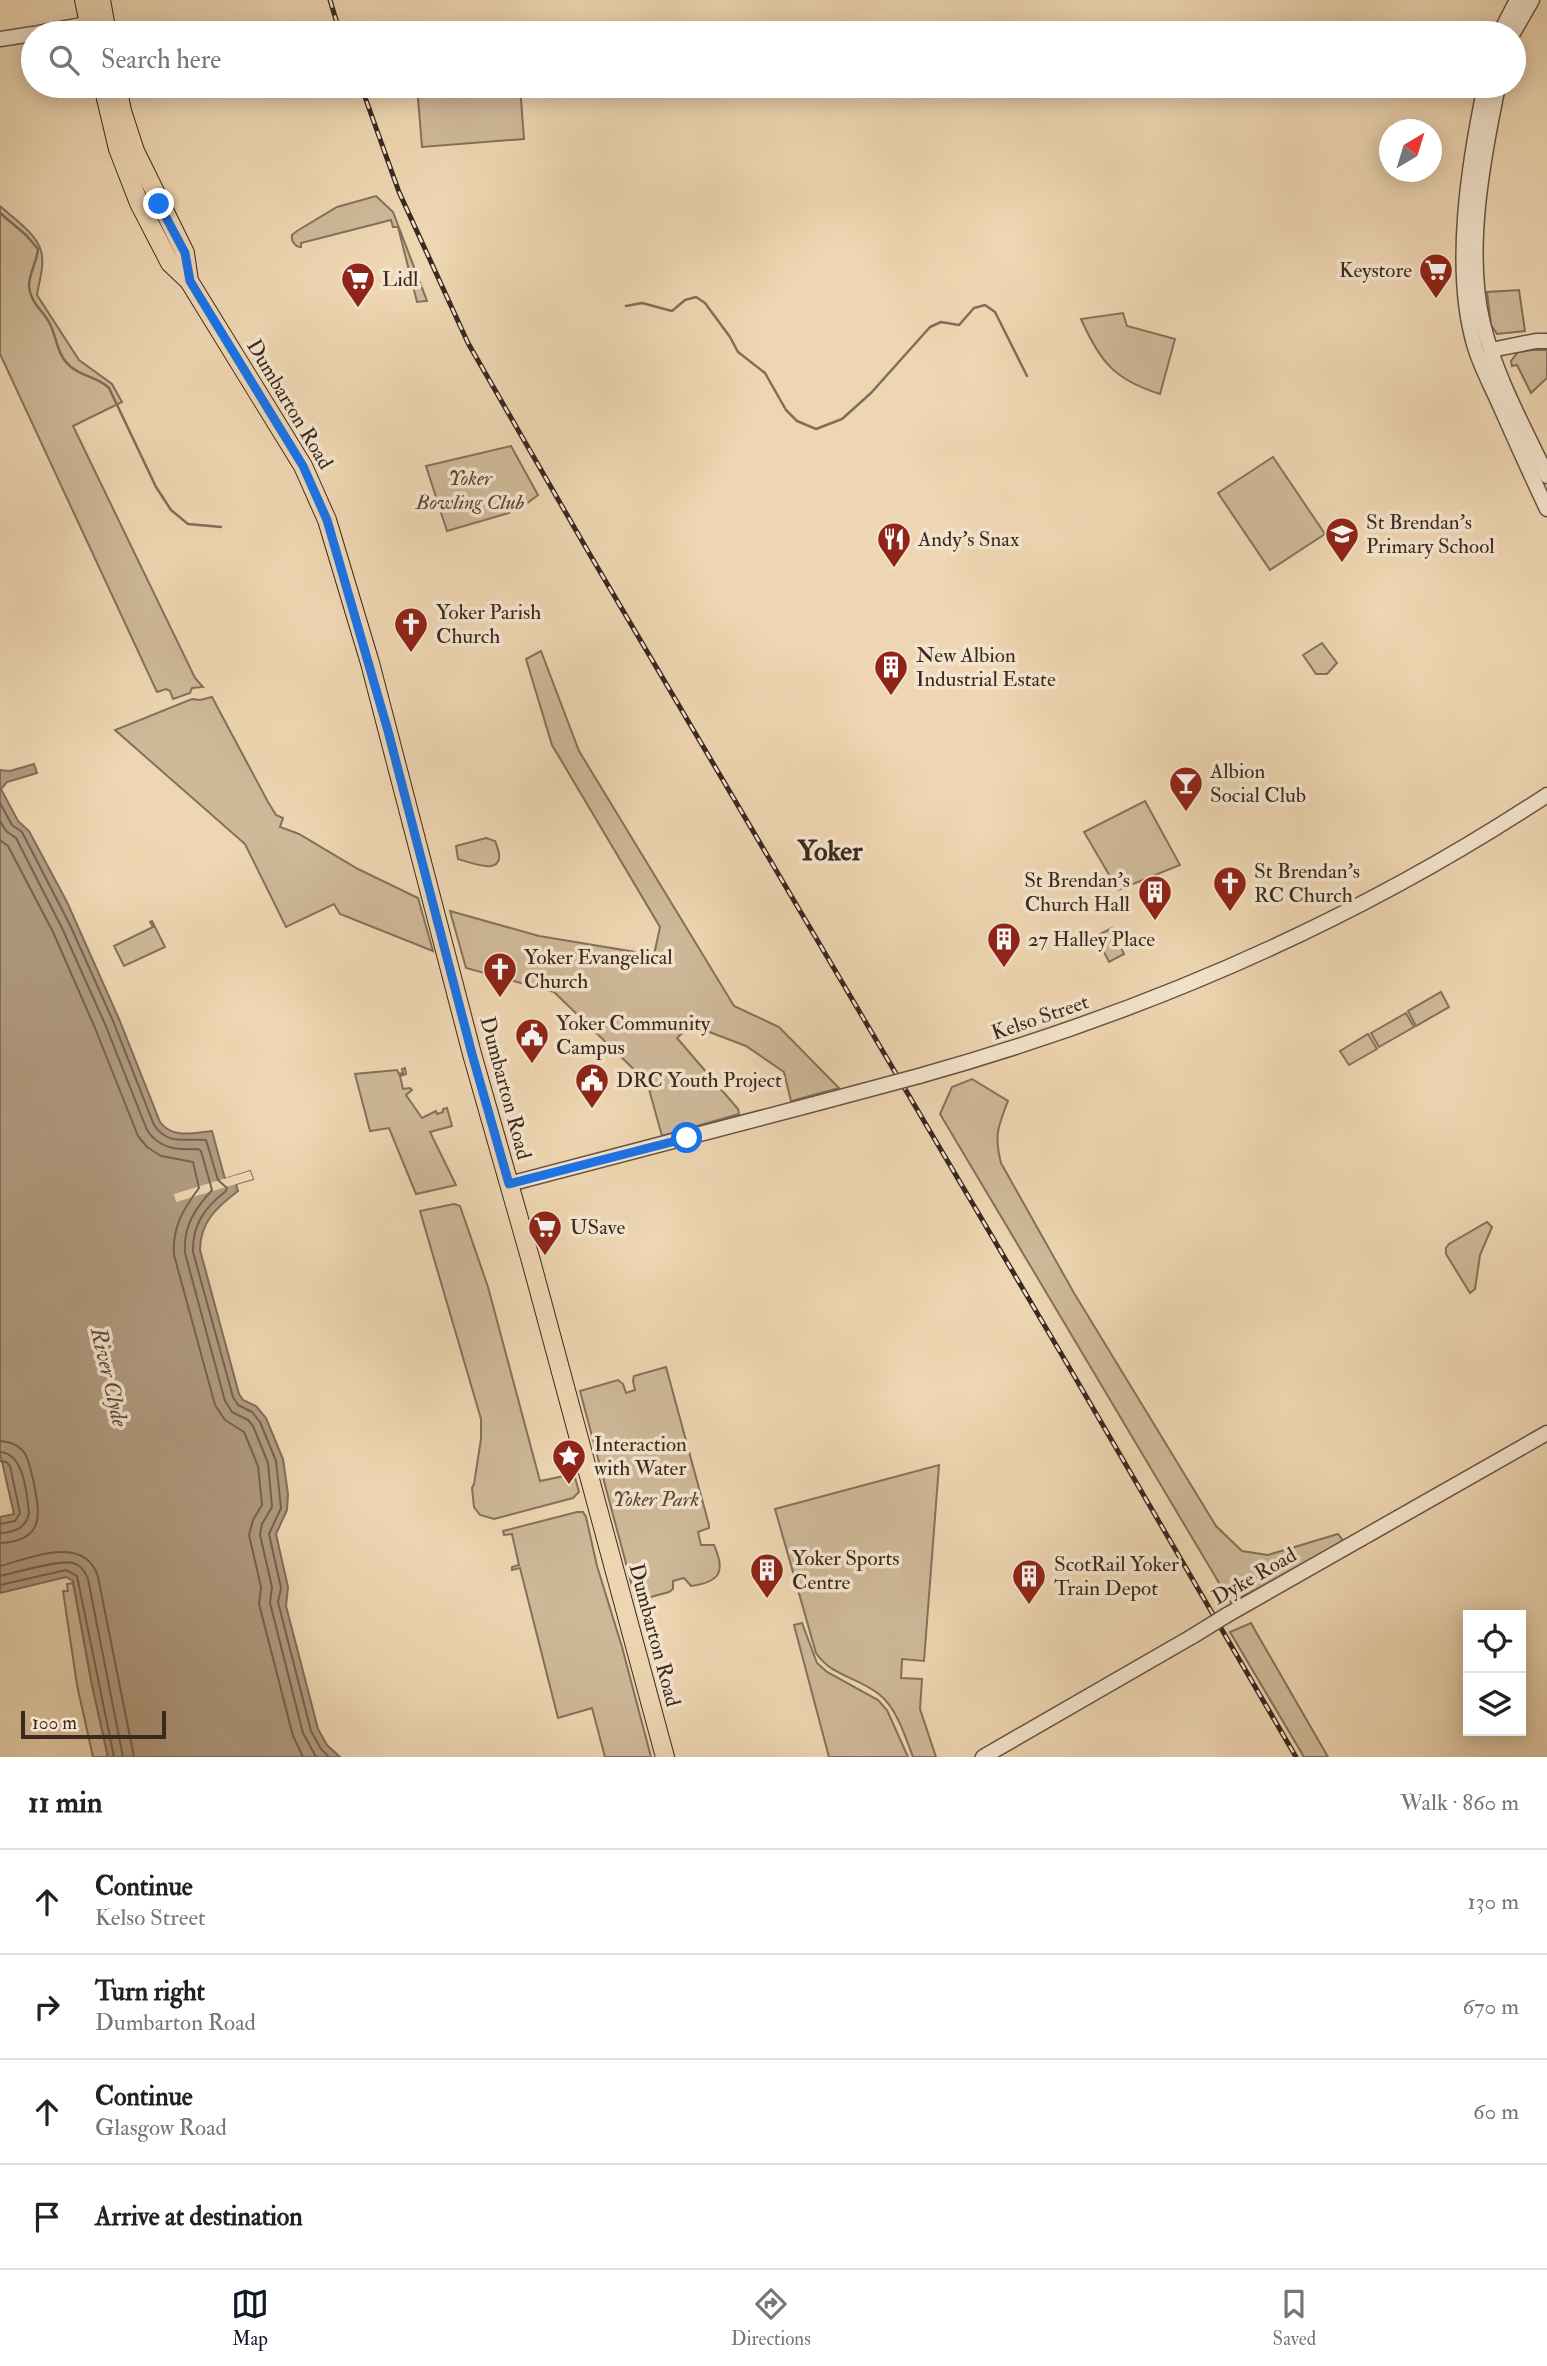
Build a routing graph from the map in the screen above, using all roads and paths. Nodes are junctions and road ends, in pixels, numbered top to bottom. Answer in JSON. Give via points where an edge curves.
{"nodes":[{"id":1,"x":84,"y":0,"type":"edge"},
{"id":2,"x":101,"y":0,"type":"edge"},
{"id":3,"x":1517,"y":0,"type":"edge"},
{"id":4,"x":1532,"y":0,"type":"edge"},
{"id":5,"x":94,"y":21,"type":"edge"},
{"id":6,"x":99,"y":21,"type":"edge"},
{"id":7,"x":1506,"y":21,"type":"edge"},
{"id":8,"x":1520,"y":21,"type":"edge"},
{"id":9,"x":21,"y":36,"type":"edge"},
{"id":10,"x":0,"y":39,"type":"edge"},
{"id":11,"x":106,"y":98,"type":"edge"},
{"id":12,"x":119,"y":98,"type":"edge"},
{"id":13,"x":1483,"y":98,"type":"edge"},
{"id":14,"x":1496,"y":98,"type":"edge"},
{"id":15,"x":190,"y":281,"type":"junction"},
{"id":16,"x":1547,"y":341,"type":"edge"},
{"id":17,"x":1491,"y":350,"type":"junction"},
{"id":18,"x":1547,"y":476,"type":"edge"},
{"id":19,"x":1547,"y":509,"type":"edge"},
{"id":20,"x":1547,"y":794,"type":"edge"},
{"id":21,"x":509,"y":1184,"type":"junction"},
{"id":22,"x":1547,"y":1433,"type":"edge"},
{"id":23,"x":665,"y":1757,"type":"edge"},
{"id":24,"x":984,"y":1757,"type":"edge"}],
"edges":[{"from":1,"to":5,"type":"main road"},
{"from":2,"to":6,"type":"main road"},
{"from":3,"to":7,"type":"street"},
{"from":4,"to":8,"type":"street"},
{"from":9,"to":10,"type":"street"},
{"from":11,"to":15,"type":"main road","name":"Dumbarton Road","via":[[113,132],[150,227],[170,263]]},
{"from":12,"to":15,"type":"main road","via":[[135,151],[185,253]]},
{"from":13,"to":19,"type":"street","via":[[1464,242],[1474,344]]},
{"from":14,"to":17,"type":"street","via":[[1476,247],[1481,312]]},
{"from":15,"to":21,"type":"main road","name":"Dumbarton Road","via":[[303,466],[323,508],[370,663]]},
{"from":16,"to":17,"type":"street"},
{"from":17,"to":18,"type":"street"},
{"from":20,"to":21,"type":"street","name":"Kelso Street","bridge":true,"via":[[1398,884],[1261,953],[1075,1028],[919,1076]]},
{"from":21,"to":23,"type":"main road","name":"Dumbarton Road"},
{"from":22,"to":24,"type":"street","name":"Dyke Road","bridge":true}]}
